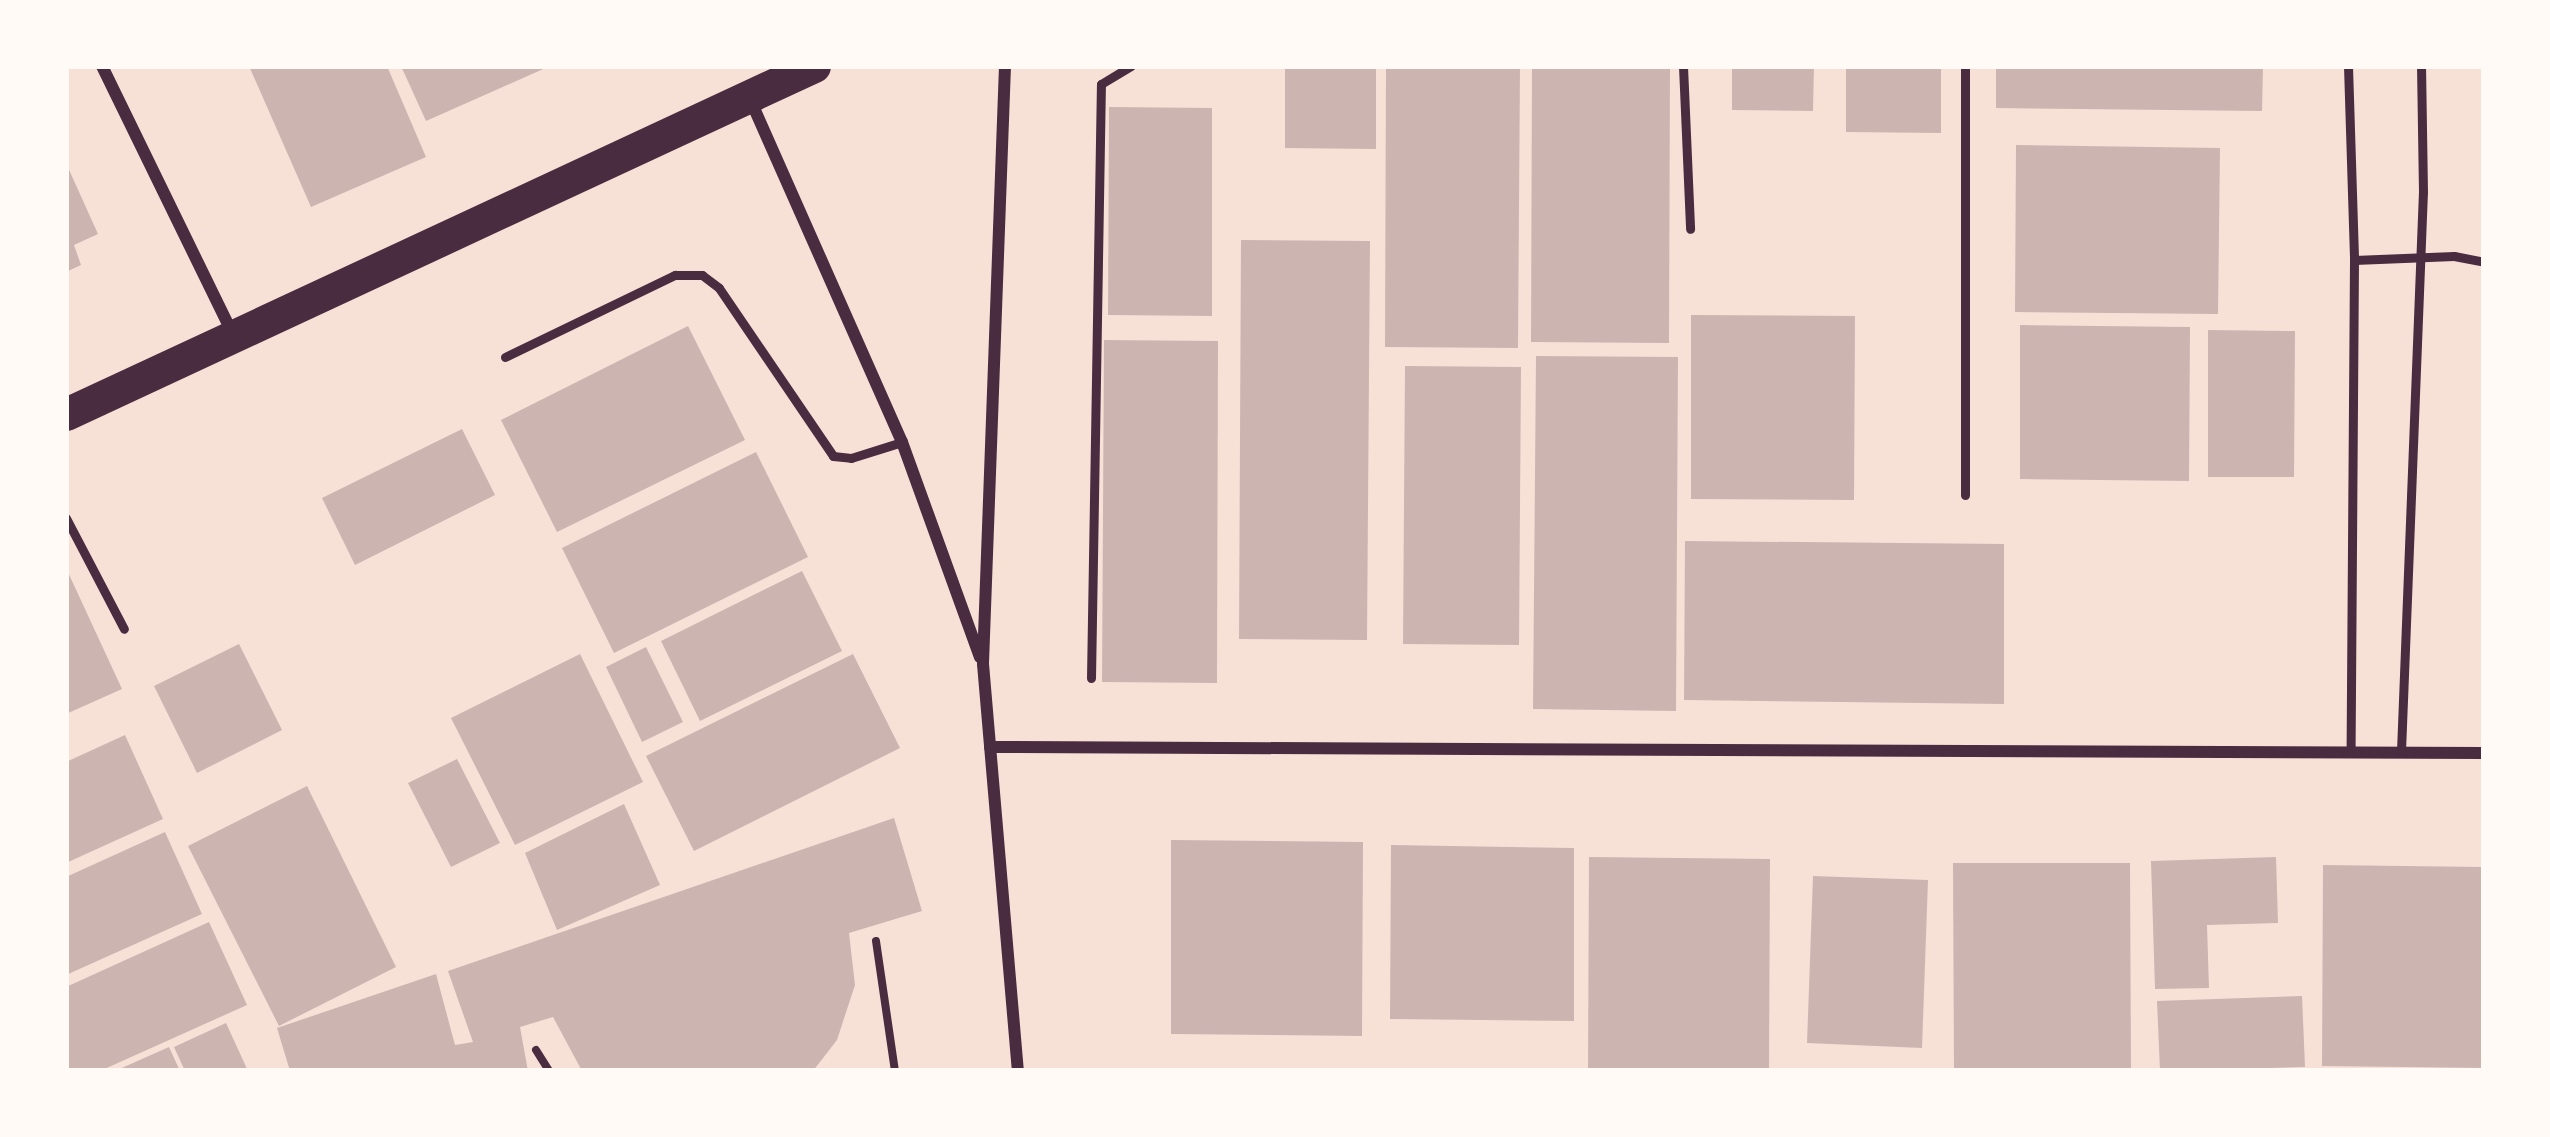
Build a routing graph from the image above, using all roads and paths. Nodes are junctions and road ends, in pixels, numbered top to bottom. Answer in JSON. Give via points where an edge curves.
{"nodes":[{"id":1,"x":102,"y":66,"type":"edge"},
{"id":2,"x":814,"y":66,"type":"edge"},
{"id":3,"x":1005,"y":66,"type":"edge"},
{"id":4,"x":1131,"y":66,"type":"edge"},
{"id":5,"x":1683,"y":66,"type":"edge"},
{"id":6,"x":1965,"y":66,"type":"edge"},
{"id":7,"x":2348,"y":66,"type":"edge"},
{"id":8,"x":2421,"y":66,"type":"edge"},
{"id":9,"x":747,"y":93,"type":"junction"},
{"id":10,"x":1690,"y":229,"type":"dead end"},
{"id":11,"x":2420,"y":259,"type":"junction"},
{"id":12,"x":2354,"y":260,"type":"junction"},
{"id":13,"x":2484,"y":262,"type":"edge"},
{"id":14,"x":233,"y":337,"type":"junction"},
{"id":15,"x":505,"y":357,"type":"dead end"},
{"id":16,"x":66,"y":414,"type":"edge"},
{"id":17,"x":902,"y":442,"type":"junction"},
{"id":18,"x":1965,"y":495,"type":"dead end"},
{"id":19,"x":66,"y":518,"type":"edge"},
{"id":20,"x":124,"y":629,"type":"dead end"},
{"id":21,"x":983,"y":664,"type":"junction"},
{"id":22,"x":1091,"y":678,"type":"dead end"},
{"id":23,"x":990,"y":747,"type":"junction"},
{"id":24,"x":2351,"y":751,"type":"junction"},
{"id":25,"x":2401,"y":751,"type":"junction"},
{"id":26,"x":2484,"y":753,"type":"edge"},
{"id":27,"x":876,"y":940,"type":"dead end"},
{"id":28,"x":536,"y":1050,"type":"dead end"},
{"id":29,"x":549,"y":1071,"type":"edge"},
{"id":30,"x":896,"y":1071,"type":"edge"},
{"id":31,"x":1018,"y":1071,"type":"edge"}],
"edges":[{"from":1,"to":14,"type":"street"},
{"from":2,"to":9,"type":"highway"},
{"from":3,"to":21,"type":"street"},
{"from":4,"to":22,"type":"lane","via":[[1101,84]]},
{"from":5,"to":10,"type":"lane"},
{"from":6,"to":18,"type":"lane"},
{"from":7,"to":12,"type":"lane"},
{"from":8,"to":11,"type":"lane"},
{"from":9,"to":14,"type":"highway"},
{"from":9,"to":17,"type":"street"},
{"from":11,"to":12,"type":"lane"},
{"from":11,"to":13,"type":"lane"},
{"from":11,"to":25,"type":"lane"},
{"from":12,"to":24,"type":"lane"},
{"from":14,"to":16,"type":"highway"},
{"from":15,"to":17,"type":"lane","via":[[675,275],[702,275],[833,456]]},
{"from":17,"to":21,"type":"street"},
{"from":19,"to":20,"type":"lane"},
{"from":21,"to":23,"type":"street"},
{"from":23,"to":24,"type":"street"},
{"from":23,"to":31,"type":"street"},
{"from":24,"to":25,"type":"street"},
{"from":25,"to":26,"type":"street"},
{"from":27,"to":30,"type":"path"},
{"from":28,"to":29,"type":"path"}]}
